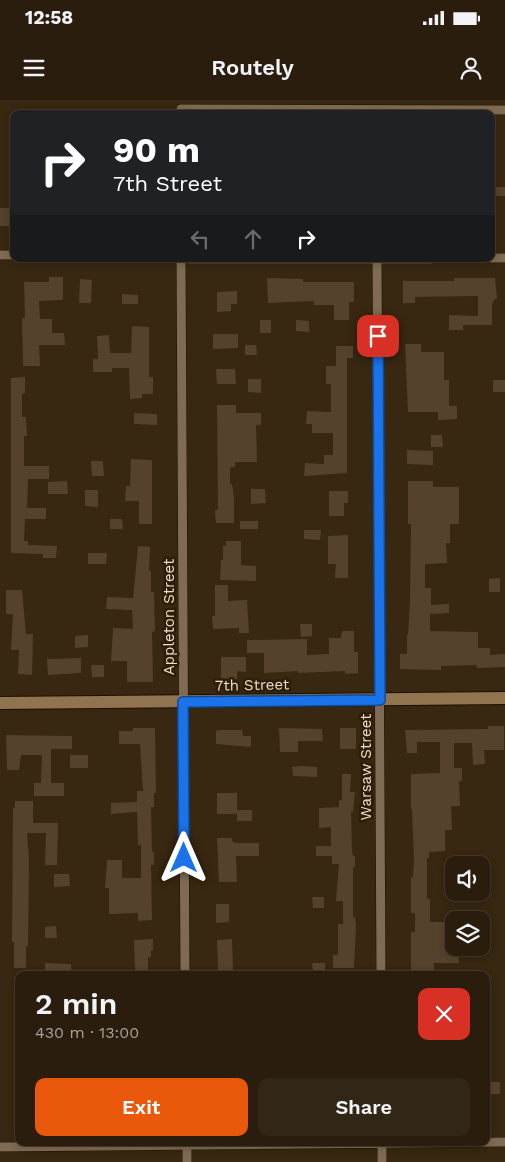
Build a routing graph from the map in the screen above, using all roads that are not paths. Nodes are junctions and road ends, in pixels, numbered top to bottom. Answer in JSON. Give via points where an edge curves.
{"nodes":[{"id":1,"x":181,"y":108,"type":"edge"},
{"id":2,"x":505,"y":110,"type":"edge"},
{"id":3,"x":181,"y":262,"type":"edge"},
{"id":4,"x":378,"y":262,"type":"edge"},
{"id":5,"x":505,"y":698,"type":"edge"},
{"id":6,"x":380,"y":700,"type":"junction"},
{"id":7,"x":183,"y":702,"type":"junction"},
{"id":8,"x":0,"y":703,"type":"edge"},
{"id":9,"x":185,"y":971,"type":"edge"},
{"id":10,"x":381,"y":971,"type":"edge"},
{"id":11,"x":490,"y":1142,"type":"edge"},
{"id":12,"x":505,"y":1142,"type":"edge"},
{"id":13,"x":62,"y":1146,"type":"edge"},
{"id":14,"x":186,"y":1146,"type":"edge"},
{"id":15,"x":382,"y":1146,"type":"edge"},
{"id":16,"x":0,"y":1147,"type":"edge"},
{"id":17,"x":187,"y":1162,"type":"edge"},
{"id":18,"x":382,"y":1162,"type":"edge"}],
"edges":[{"from":1,"to":2,"type":"street"},
{"from":3,"to":7,"type":"street","name":"Appleton Street"},
{"from":4,"to":6,"type":"street","name":"Warsaw Street"},
{"from":5,"to":6,"type":"street","name":"7th Street"},
{"from":6,"to":7,"type":"street","name":"7th Street"},
{"from":6,"to":10,"type":"street","name":"Warsaw Street"},
{"from":7,"to":8,"type":"street","name":"7th Street"},
{"from":7,"to":9,"type":"street","name":"Appleton Street"},
{"from":11,"to":12,"type":"street"},
{"from":13,"to":16,"type":"street"},
{"from":14,"to":17,"type":"street"},
{"from":15,"to":18,"type":"street"}]}
